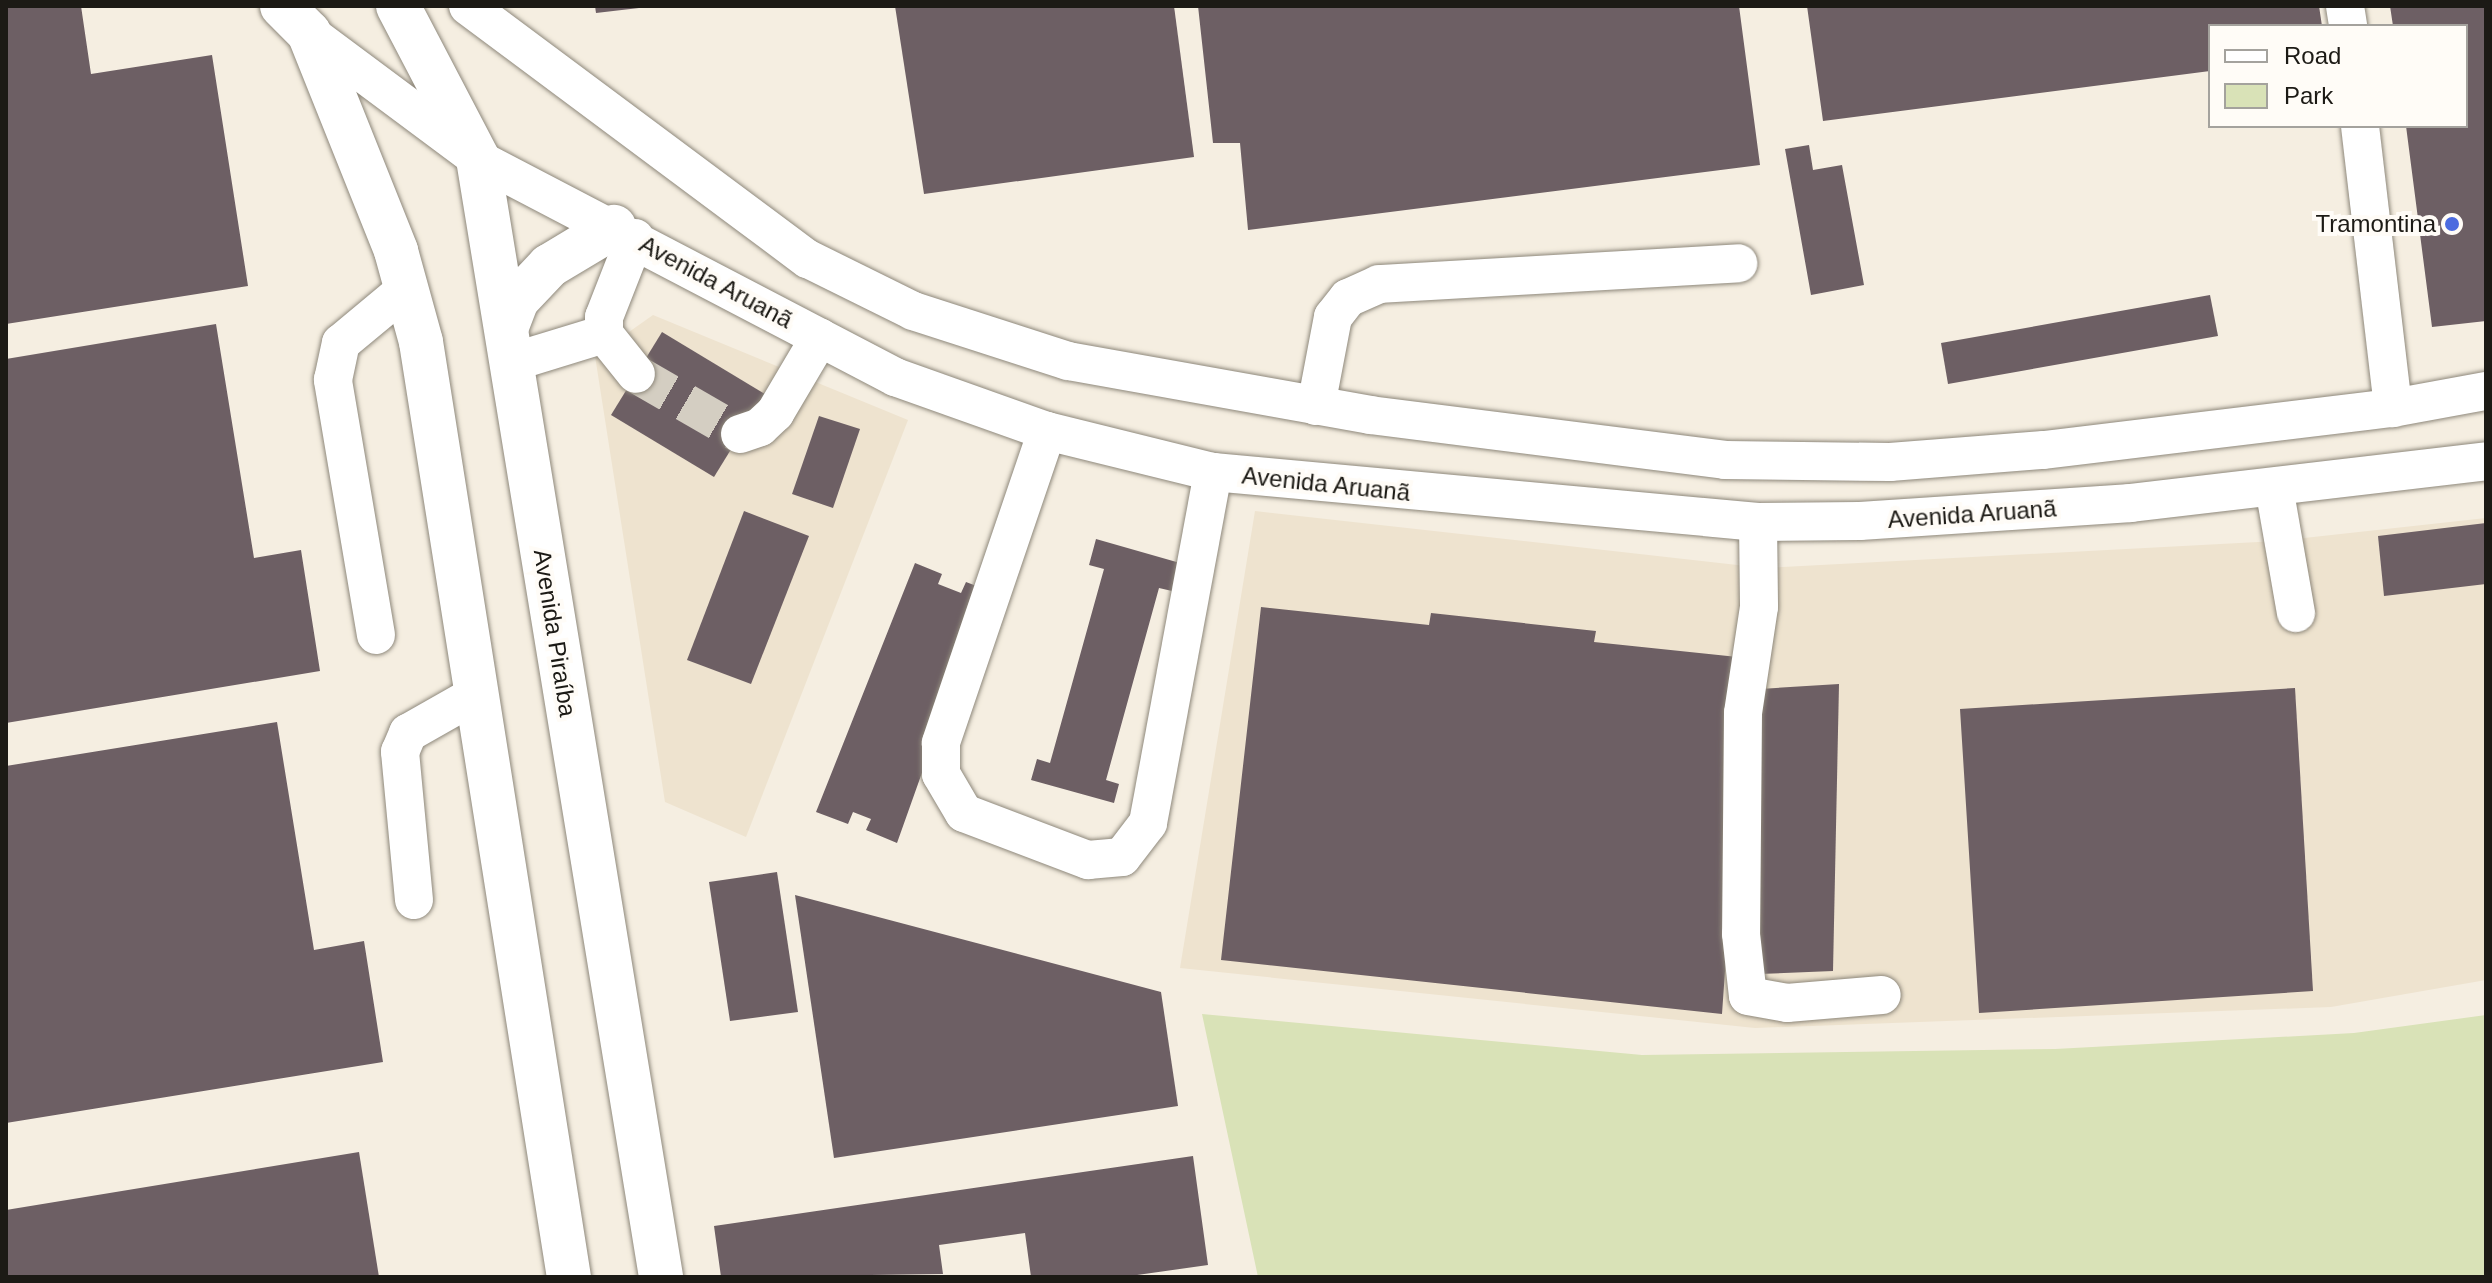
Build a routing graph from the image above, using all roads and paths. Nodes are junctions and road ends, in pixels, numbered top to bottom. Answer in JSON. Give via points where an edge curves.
{"nodes":[{"id":1,"x":398,"y":6,"type":"edge"},
{"id":2,"x":468,"y":6,"type":"edge"},
{"id":3,"x":295,"y":20,"type":"edge"},
{"id":4,"x":2360,"y":128,"type":"edge"},
{"id":5,"x":478,"y":159,"type":"junction"},
{"id":6,"x":624,"y":232,"type":"junction"},
{"id":7,"x":1738,"y":263,"type":"dead end"},
{"id":8,"x":406,"y":289,"type":"junction"},
{"id":9,"x":604,"y":334,"type":"junction"},
{"id":10,"x":820,"y":337,"type":"junction"},
{"id":11,"x":510,"y":344,"type":"junction"},
{"id":12,"x":636,"y":374,"type":"tunnel mouth"},
{"id":13,"x":2486,"y":391,"type":"edge"},
{"id":14,"x":1316,"y":406,"type":"junction"},
{"id":15,"x":2393,"y":408,"type":"junction"},
{"id":16,"x":1047,"y":431,"type":"junction"},
{"id":17,"x":740,"y":434,"type":"dead end"},
{"id":18,"x":2486,"y":461,"type":"edge"},
{"id":19,"x":1213,"y":472,"type":"junction"},
{"id":20,"x":2274,"y":487,"type":"junction"},
{"id":21,"x":1758,"y":522,"type":"junction"},
{"id":22,"x":2296,"y":613,"type":"dead end"},
{"id":23,"x":376,"y":635,"type":"dead end"},
{"id":24,"x":475,"y":695,"type":"junction"},
{"id":25,"x":414,"y":900,"type":"dead end"},
{"id":26,"x":1882,"y":995,"type":"dead end"},
{"id":27,"x":569,"y":1277,"type":"edge"},
{"id":28,"x":661,"y":1277,"type":"edge"}],
"edges":[{"from":1,"to":5,"type":"main road","name":"Avenida Piraíba"},
{"from":2,"to":14,"type":"street","via":[[808,259],[913,311],[1068,361]]},
{"from":3,"to":5,"type":"street","name":"Avenida Aruanã"},
{"from":3,"to":8,"type":"main road"},
{"from":4,"to":15,"type":"street"},
{"from":5,"to":6,"type":"street","name":"Avenida Aruanã"},
{"from":5,"to":11,"type":"main road","name":"Avenida Piraíba"},
{"from":6,"to":9,"type":"street"},
{"from":6,"to":10,"type":"street","name":"Avenida Aruanã"},
{"from":6,"to":11,"type":"main road","via":[[549,266],[517,300]]},
{"from":7,"to":14,"type":"street","via":[[1379,284],[1348,298],[1333,317]]},
{"from":8,"to":23,"type":"street","via":[[341,343],[333,380]]},
{"from":8,"to":24,"type":"main road","via":[[421,342]]},
{"from":9,"to":11,"type":"street"},
{"from":9,"to":12,"type":"street"},
{"from":10,"to":16,"type":"street","name":"Avenida Aruanã","via":[[895,377]]},
{"from":10,"to":17,"type":"street","via":[[775,413],[760,427]]},
{"from":11,"to":28,"type":"main road","name":"Avenida Piraíba","via":[[610,991]]},
{"from":13,"to":15,"type":"street"},
{"from":14,"to":15,"type":"street","via":[[1725,460],[1890,462],[2044,450]]},
{"from":16,"to":19,"type":"street","name":"Avenida Aruanã"},
{"from":16,"to":19,"type":"street","via":[[941,743],[941,774],[964,813],[1088,860],[1122,857],[1148,823]]},
{"from":18,"to":20,"type":"street","name":"Avenida Aruanã"},
{"from":19,"to":21,"type":"street","name":"Avenida Aruanã"},
{"from":20,"to":21,"type":"street","name":"Avenida Aruanã","via":[[2131,503],[1860,521]]},
{"from":20,"to":22,"type":"street"},
{"from":21,"to":26,"type":"street","via":[[1759,607],[1743,713],[1741,934],[1748,996],[1787,1003]]},
{"from":24,"to":25,"type":"street","via":[[408,733],[400,752]]},
{"from":24,"to":27,"type":"main road"}]}
